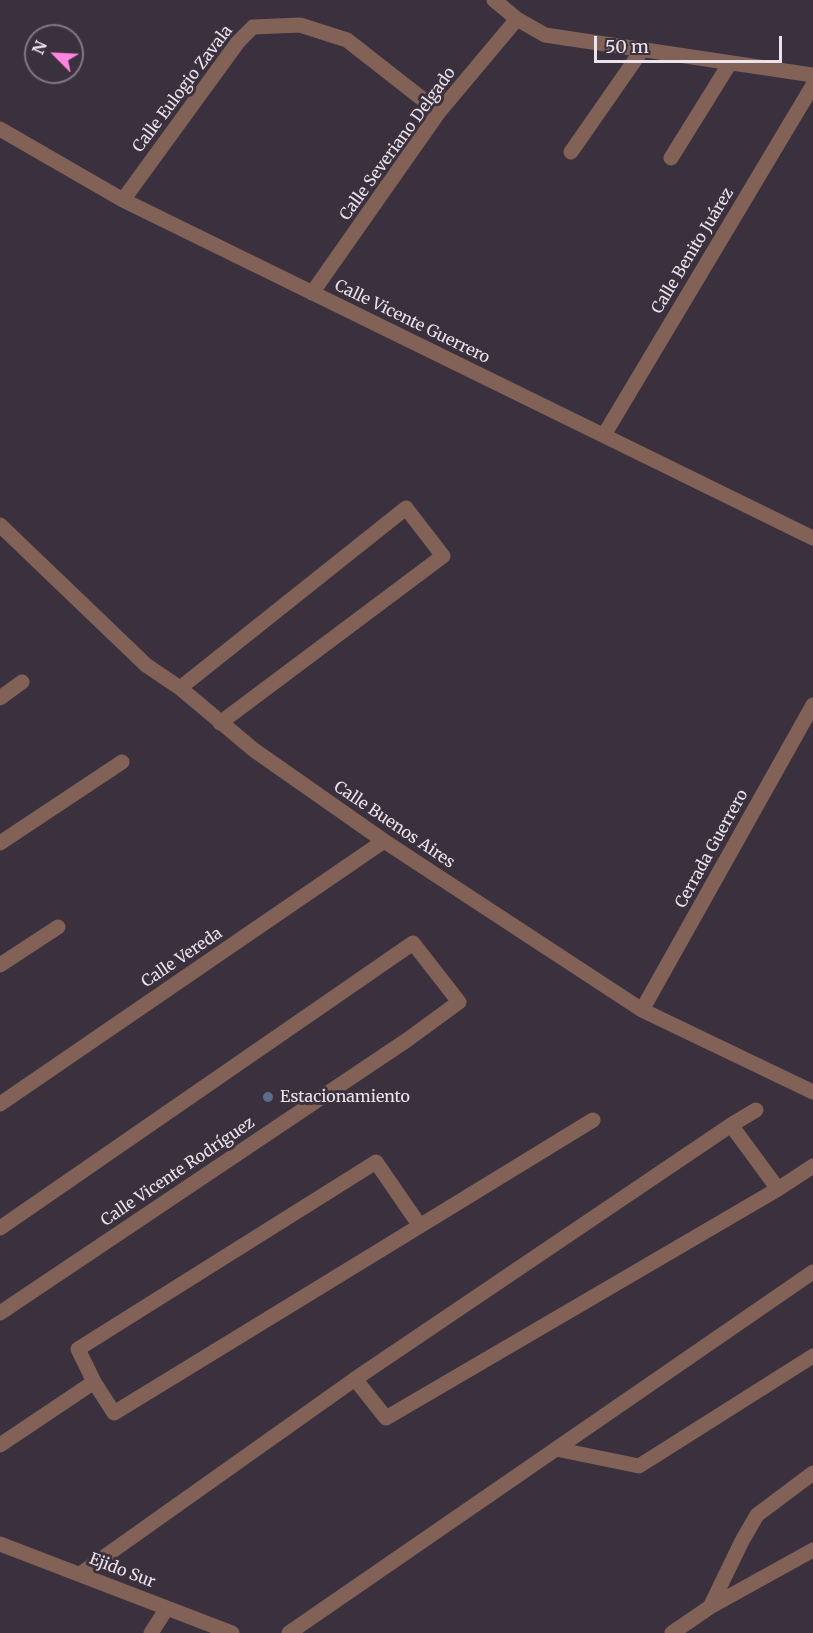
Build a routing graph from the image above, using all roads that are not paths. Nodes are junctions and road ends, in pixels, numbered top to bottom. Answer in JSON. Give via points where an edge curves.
{"nodes":[{"id":1,"x":494,"y":0,"type":"edge"},
{"id":2,"x":517,"y":19,"type":"junction"},
{"id":3,"x":642,"y":50,"type":"junction"},
{"id":4,"x":730,"y":63,"type":"junction"},
{"id":5,"x":813,"y":75,"type":"edge"},
{"id":6,"x":813,"y":85,"type":"edge"},
{"id":7,"x":439,"y":112,"type":"junction"},
{"id":8,"x":0,"y":129,"type":"edge"},
{"id":9,"x":570,"y":152,"type":"dead end"},
{"id":10,"x":671,"y":158,"type":"dead end"},
{"id":11,"x":123,"y":200,"type":"junction"},
{"id":12,"x":312,"y":294,"type":"junction"},
{"id":13,"x":604,"y":435,"type":"junction"},
{"id":14,"x":0,"y":525,"type":"edge"},
{"id":15,"x":813,"y":538,"type":"edge"},
{"id":16,"x":22,"y":682,"type":"dead end"},
{"id":17,"x":180,"y":688,"type":"junction"},
{"id":18,"x":0,"y":698,"type":"edge"},
{"id":19,"x":813,"y":705,"type":"edge"},
{"id":20,"x":220,"y":723,"type":"junction"},
{"id":21,"x":122,"y":762,"type":"dead end"},
{"id":22,"x":384,"y":842,"type":"junction"},
{"id":23,"x":0,"y":843,"type":"edge"},
{"id":24,"x":58,"y":927,"type":"dead end"},
{"id":25,"x":0,"y":965,"type":"edge"},
{"id":26,"x":642,"y":1010,"type":"junction"},
{"id":27,"x":813,"y":1092,"type":"edge"},
{"id":28,"x":0,"y":1104,"type":"edge"},
{"id":29,"x":756,"y":1110,"type":"dead end"},
{"id":30,"x":593,"y":1120,"type":"dead end"},
{"id":31,"x":731,"y":1125,"type":"junction"},
{"id":32,"x":813,"y":1167,"type":"edge"},
{"id":33,"x":778,"y":1189,"type":"junction"},
{"id":34,"x":420,"y":1226,"type":"junction"},
{"id":35,"x":0,"y":1228,"type":"edge"},
{"id":36,"x":813,"y":1272,"type":"edge"},
{"id":37,"x":0,"y":1313,"type":"edge"},
{"id":38,"x":813,"y":1356,"type":"edge"},
{"id":39,"x":355,"y":1379,"type":"junction"},
{"id":40,"x":93,"y":1382,"type":"junction"},
{"id":41,"x":0,"y":1445,"type":"edge"},
{"id":42,"x":556,"y":1449,"type":"junction"},
{"id":43,"x":813,"y":1473,"type":"edge"},
{"id":44,"x":0,"y":1544,"type":"edge"},
{"id":45,"x":813,"y":1550,"type":"edge"},
{"id":46,"x":80,"y":1574,"type":"junction"},
{"id":47,"x":710,"y":1607,"type":"junction"},
{"id":48,"x":167,"y":1608,"type":"junction"},
{"id":49,"x":151,"y":1633,"type":"edge"},
{"id":50,"x":232,"y":1633,"type":"edge"},
{"id":51,"x":289,"y":1633,"type":"edge"},
{"id":52,"x":672,"y":1633,"type":"edge"}],
"edges":[{"from":1,"to":2,"type":"street"},
{"from":2,"to":3,"type":"street","via":[[545,35]]},
{"from":2,"to":7,"type":"street","name":"Calle Severiano Delgado"},
{"from":3,"to":4,"type":"street"},
{"from":3,"to":9,"type":"street"},
{"from":4,"to":5,"type":"street"},
{"from":4,"to":10,"type":"street"},
{"from":6,"to":13,"type":"street","name":"Calle Benito Juárez"},
{"from":7,"to":11,"type":"street","name":"Calle Eulogio Zavala","via":[[347,40],[300,25],[253,27]]},
{"from":7,"to":12,"type":"street","name":"Calle Severiano Delgado"},
{"from":8,"to":11,"type":"street","name":"Calle Vicente Guerrero"},
{"from":11,"to":12,"type":"street","name":"Calle Vicente Guerrero"},
{"from":12,"to":13,"type":"street","name":"Calle Vicente Guerrero"},
{"from":13,"to":15,"type":"street","name":"Calle Vicente Guerrero"},
{"from":14,"to":17,"type":"street","name":"Calle Buenos Aires","via":[[146,665]]},
{"from":16,"to":18,"type":"street"},
{"from":17,"to":20,"type":"street","name":"Calle Buenos Aires"},
{"from":17,"to":20,"type":"street","via":[[406,508],[443,556]]},
{"from":19,"to":26,"type":"street","name":"Cerrada Guerrero"},
{"from":20,"to":22,"type":"street","name":"Calle Buenos Aires"},
{"from":21,"to":23,"type":"street"},
{"from":22,"to":26,"type":"street","name":"Calle Buenos Aires"},
{"from":22,"to":28,"type":"street","name":"Calle Vereda"},
{"from":24,"to":25,"type":"street"},
{"from":26,"to":27,"type":"street","name":"Calle Buenos Aires"},
{"from":29,"to":31,"type":"street"},
{"from":30,"to":34,"type":"street"},
{"from":31,"to":33,"type":"street"},
{"from":31,"to":39,"type":"street"},
{"from":32,"to":33,"type":"street"},
{"from":33,"to":39,"type":"street","via":[[386,1418]]},
{"from":34,"to":40,"type":"street","via":[[114,1413]]},
{"from":34,"to":40,"type":"street","via":[[376,1162],[78,1349]]},
{"from":35,"to":37,"type":"street","name":"Calle Vicente Rodríguez","via":[[413,943],[459,1002]]},
{"from":36,"to":42,"type":"street"},
{"from":38,"to":42,"type":"street","via":[[639,1466]]},
{"from":39,"to":46,"type":"street"},
{"from":40,"to":41,"type":"street"},
{"from":42,"to":51,"type":"street"},
{"from":43,"to":47,"type":"street","via":[[757,1515]]},
{"from":44,"to":46,"type":"street","name":"Ejido Sur"},
{"from":45,"to":47,"type":"street"},
{"from":46,"to":48,"type":"street","name":"Ejido Sur"},
{"from":47,"to":52,"type":"street"},
{"from":48,"to":49,"type":"street"},
{"from":48,"to":50,"type":"street","name":"Ejido Sur"}]}
